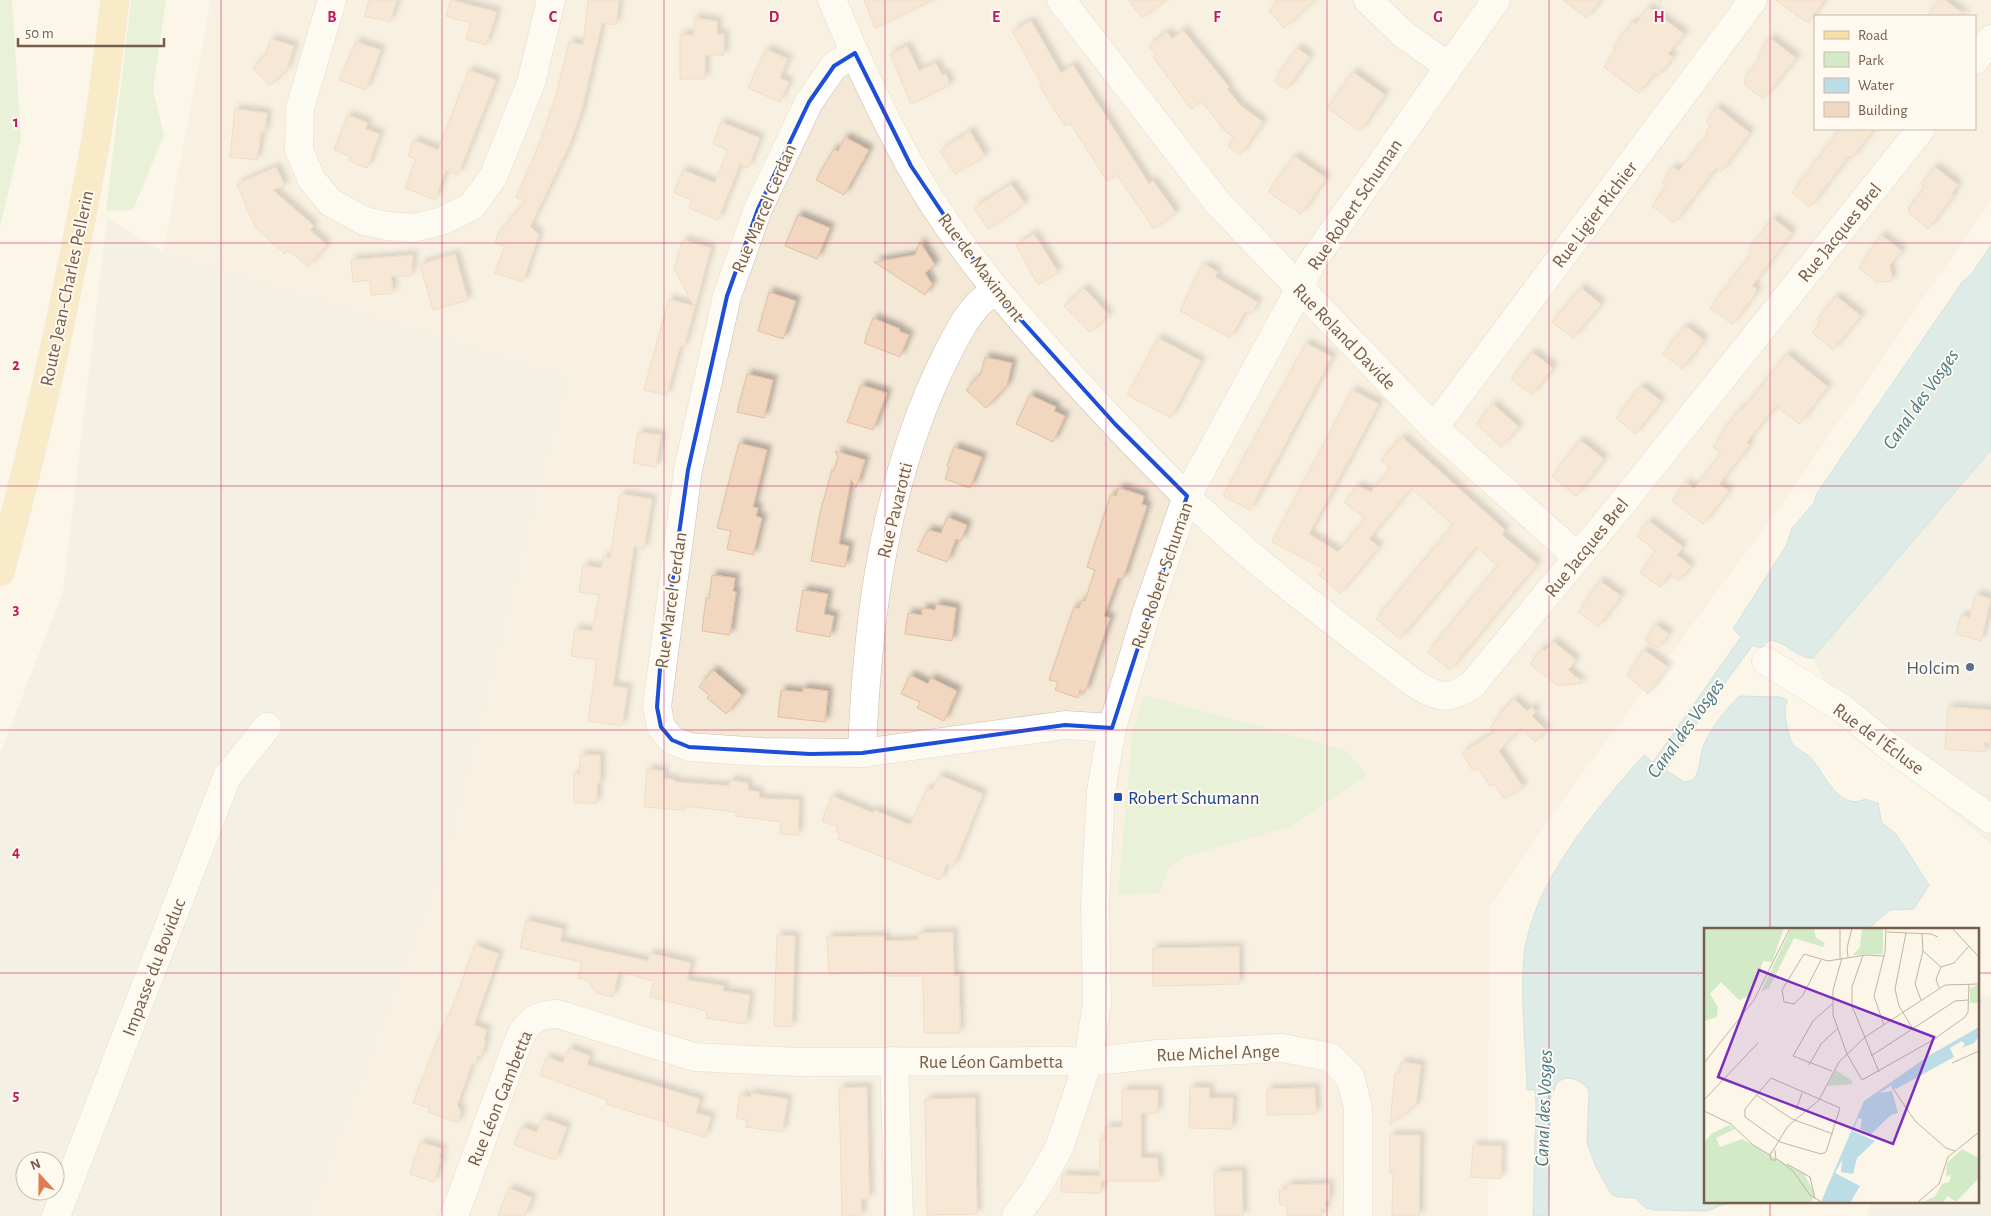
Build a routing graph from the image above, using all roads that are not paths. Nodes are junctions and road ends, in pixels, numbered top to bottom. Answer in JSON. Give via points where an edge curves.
{"nodes":[{"id":1,"x":115,"y":0,"type":"edge"},
{"id":2,"x":332,"y":0,"type":"edge"},
{"id":3,"x":552,"y":0,"type":"edge"},
{"id":4,"x":832,"y":0,"type":"edge"},
{"id":5,"x":1061,"y":0,"type":"edge"},
{"id":6,"x":1368,"y":0,"type":"edge"},
{"id":7,"x":1496,"y":0,"type":"edge"},
{"id":8,"x":1751,"y":1,"type":"edge"},
{"id":9,"x":1991,"y":39,"type":"edge"},
{"id":10,"x":855,"y":53,"type":"junction"},
{"id":11,"x":1976,"y":59,"type":"edge"},
{"id":12,"x":1449,"y":67,"type":"junction"},
{"id":13,"x":1920,"y":130,"type":"edge"},
{"id":14,"x":1299,"y":290,"type":"junction"},
{"id":15,"x":995,"y":291,"type":"junction"},
{"id":16,"x":1434,"y":428,"type":"junction"},
{"id":17,"x":1187,"y":496,"type":"junction"},
{"id":18,"x":1578,"y":557,"type":"junction"},
{"id":19,"x":0,"y":572,"type":"edge"},
{"id":20,"x":1766,"y":661,"type":"dead end"},
{"id":21,"x":267,"y":728,"type":"dead end"},
{"id":22,"x":1112,"y":728,"type":"junction"},
{"id":23,"x":862,"y":753,"type":"junction"},
{"id":24,"x":1991,"y":819,"type":"edge"},
{"id":25,"x":894,"y":1061,"type":"junction"},
{"id":26,"x":1088,"y":1062,"type":"junction"},
{"id":27,"x":56,"y":1216,"type":"edge"},
{"id":28,"x":454,"y":1216,"type":"edge"},
{"id":29,"x":899,"y":1216,"type":"edge"},
{"id":30,"x":1016,"y":1216,"type":"edge"},
{"id":31,"x":1358,"y":1216,"type":"edge"}],
"edges":[{"from":1,"to":19,"type":"main road","name":"Route Jean-Charles Pellerin","via":[[96,137],[63,313]]},
{"from":2,"to":3,"type":"street","via":[[300,108],[299,150],[312,180],[330,202],[364,221],[414,228],[442,221],[472,206],[493,177],[531,83]]},
{"from":4,"to":10,"type":"street","name":"Rue de Maximont"},
{"from":5,"to":14,"type":"street","name":"Rue Roland Davide","via":[[1217,202]]},
{"from":6,"to":12,"type":"street","via":[[1402,33]]},
{"from":7,"to":12,"type":"street","name":"Rue Robert Schuman"},
{"from":8,"to":16,"type":"street","name":"Rue Ligier Richier"},
{"from":9,"to":11,"type":"street"},
{"from":10,"to":15,"type":"street","name":"Rue de Maximont","via":[[911,166]]},
{"from":10,"to":23,"type":"street","name":"Rue Marcel Cerdan","via":[[834,66],[809,102],[758,209],[726,296],[688,470],[657,707],[661,727],[672,740],[689,747]]},
{"from":12,"to":14,"type":"street","name":"Rue Robert Schuman","via":[[1310,265]]},
{"from":13,"to":18,"type":"street","name":"Rue Jacques Brel"},
{"from":14,"to":16,"type":"street","name":"Rue Roland Davide"},
{"from":14,"to":17,"type":"street","name":"Rue Robert Schuman"},
{"from":15,"to":17,"type":"street","name":"Rue de Maximont","via":[[1116,424]]},
{"from":15,"to":23,"type":"street","name":"Rue Pavarotti","via":[[969,312],[930,388],[895,494],[872,612]]},
{"from":16,"to":18,"type":"street","name":"Rue Roland Davide"},
{"from":17,"to":18,"type":"street","name":"Rue Jacques Brel","via":[[1230,537],[1305,598],[1431,694],[1459,694],[1472,685]]},
{"from":17,"to":22,"type":"street","name":"Rue Robert Schuman","via":[[1147,610]]},
{"from":20,"to":24,"type":"street","name":"Rue de l'Écluse","via":[[1843,709],[1887,745]]},
{"from":21,"to":27,"type":"street","name":"Impasse du Boviduc","via":[[227,777]]},
{"from":22,"to":23,"type":"street","name":"Rue Marcel Cerdan","via":[[1065,725]]},
{"from":22,"to":26,"type":"street","name":"Rue Robert Schuman","via":[[1101,791],[1095,904],[1097,1003]]},
{"from":25,"to":26,"type":"street","name":"Rue Léon Gambetta"},
{"from":25,"to":28,"type":"street","name":"Rue Léon Gambetta","via":[[797,1062],[694,1057],[558,1014],[544,1014],[532,1019],[518,1042]]},
{"from":25,"to":29,"type":"street","name":"Rue Léon Gambetta"},
{"from":26,"to":30,"type":"street","name":"Rue Robert Schuman","via":[[1059,1148]]},
{"from":26,"to":31,"type":"street","name":"Rue Michel Ange","via":[[1158,1054],[1282,1048],[1330,1057],[1350,1077],[1358,1108]]}]}
